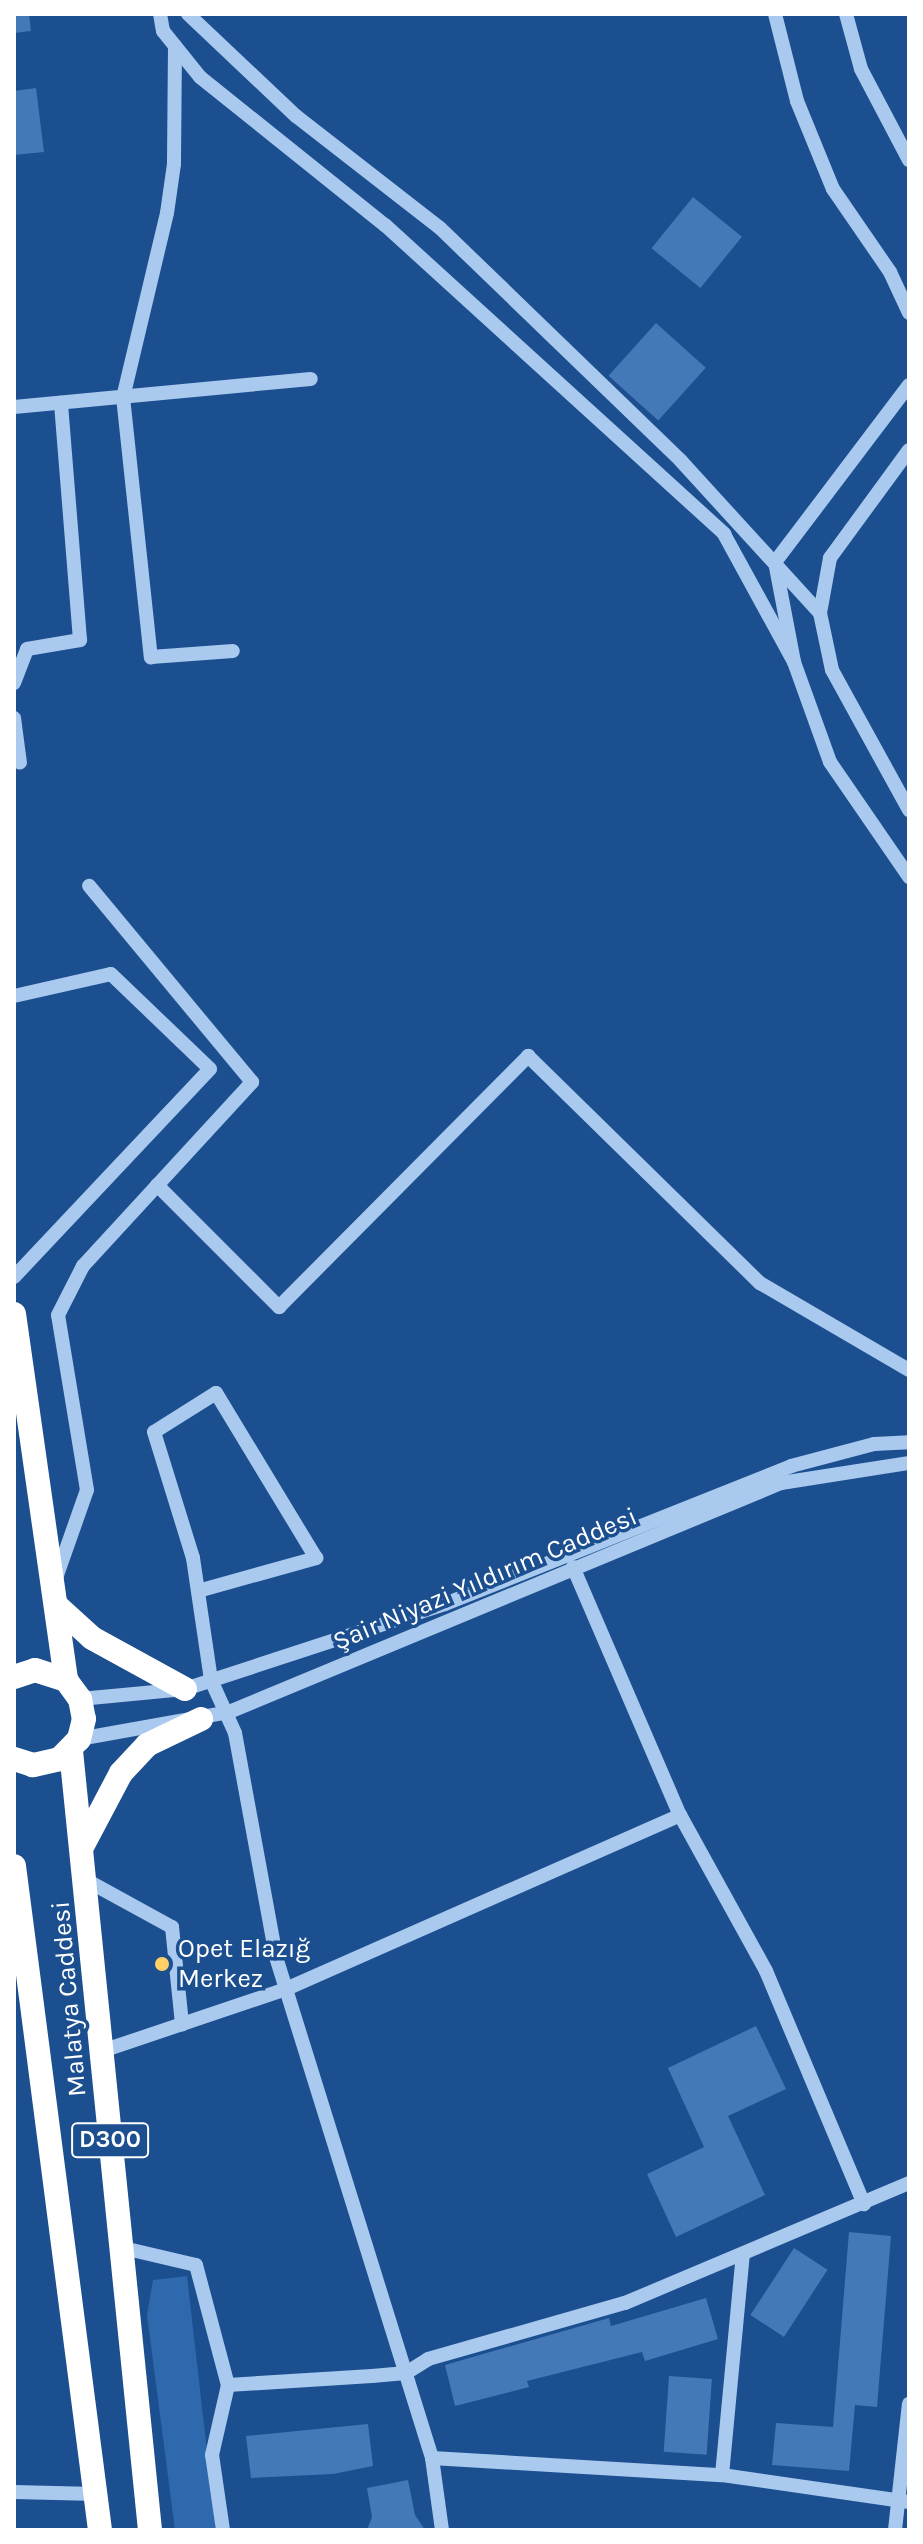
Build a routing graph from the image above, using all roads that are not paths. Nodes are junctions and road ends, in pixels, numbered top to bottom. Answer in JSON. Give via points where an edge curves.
{"nodes":[{"id":1,"x":160,"y":14,"type":"edge"},
{"id":2,"x":188,"y":14,"type":"edge"},
{"id":3,"x":775,"y":14,"type":"edge"},
{"id":4,"x":846,"y":14,"type":"edge"},
{"id":5,"x":175,"y":46,"type":"junction"},
{"id":6,"x":909,"y":160,"type":"edge"},
{"id":7,"x":909,"y":313,"type":"edge"},
{"id":8,"x":311,"y":379,"type":"dead end"},
{"id":9,"x":909,"y":385,"type":"edge"},
{"id":10,"x":123,"y":397,"type":"junction"},
{"id":11,"x":61,"y":403,"type":"junction"},
{"id":12,"x":14,"y":407,"type":"edge"},
{"id":13,"x":909,"y":450,"type":"edge"},
{"id":14,"x":775,"y":562,"type":"junction"},
{"id":15,"x":820,"y":613,"type":"junction"},
{"id":16,"x":233,"y":651,"type":"dead end"},
{"id":17,"x":794,"y":662,"type":"junction"},
{"id":18,"x":14,"y":683,"type":"edge"},
{"id":19,"x":14,"y":718,"type":"edge"},
{"id":20,"x":20,"y":763,"type":"dead end"},
{"id":21,"x":909,"y":810,"type":"edge"},
{"id":22,"x":909,"y":877,"type":"edge"},
{"id":23,"x":89,"y":886,"type":"dead end"},
{"id":24,"x":14,"y":996,"type":"edge"},
{"id":25,"x":157,"y":1185,"type":"junction"},
{"id":26,"x":14,"y":1277,"type":"edge"},
{"id":27,"x":14,"y":1314,"type":"edge"},
{"id":28,"x":909,"y":1370,"type":"edge"},
{"id":29,"x":909,"y":1442,"type":"edge"},
{"id":30,"x":909,"y":1463,"type":"edge"},
{"id":31,"x":573,"y":1567,"type":"junction"},
{"id":32,"x":198,"y":1591,"type":"junction"},
{"id":33,"x":55,"y":1596,"type":"junction"},
{"id":34,"x":14,"y":1677,"type":"edge"},
{"id":35,"x":211,"y":1680,"type":"junction"},
{"id":36,"x":73,"y":1689,"type":"junction"},
{"id":37,"x":185,"y":1689,"type":"junction"},
{"id":38,"x":229,"y":1712,"type":"junction"},
{"id":39,"x":201,"y":1719,"type":"junction"},
{"id":40,"x":75,"y":1745,"type":"junction"},
{"id":41,"x":14,"y":1759,"type":"edge"},
{"id":42,"x":680,"y":1815,"type":"junction"},
{"id":43,"x":83,"y":1845,"type":"junction"},
{"id":44,"x":14,"y":1866,"type":"edge"},
{"id":45,"x":86,"y":1880,"type":"junction"},
{"id":46,"x":286,"y":1989,"type":"junction"},
{"id":47,"x":182,"y":2024,"type":"junction"},
{"id":48,"x":102,"y":2051,"type":"junction"},
{"id":49,"x":909,"y":2183,"type":"edge"},
{"id":50,"x":864,"y":2204,"type":"junction"},
{"id":51,"x":119,"y":2247,"type":"junction"},
{"id":52,"x":743,"y":2254,"type":"junction"},
{"id":53,"x":406,"y":2373,"type":"junction"},
{"id":54,"x":228,"y":2385,"type":"junction"},
{"id":55,"x":909,"y":2404,"type":"edge"},
{"id":56,"x":432,"y":2458,"type":"junction"},
{"id":57,"x":722,"y":2475,"type":"junction"},
{"id":58,"x":14,"y":2492,"type":"edge"},
{"id":59,"x":96,"y":2494,"type":"junction"},
{"id":60,"x":903,"y":2502,"type":"edge"},
{"id":61,"x":100,"y":2530,"type":"edge"},
{"id":62,"x":150,"y":2530,"type":"edge"},
{"id":63,"x":223,"y":2530,"type":"edge"},
{"id":64,"x":442,"y":2530,"type":"edge"},
{"id":65,"x":895,"y":2530,"type":"edge"}],
"edges":[{"from":1,"to":5,"type":"street","via":[[163,31]]},
{"from":2,"to":14,"type":"street","via":[[296,116],[440,228],[681,461]]},
{"from":3,"to":7,"type":"street","via":[[797,101],[833,189],[890,272]]},
{"from":4,"to":6,"type":"street","via":[[861,69]]},
{"from":5,"to":10,"type":"street","via":[[174,164],[167,213]]},
{"from":5,"to":17,"type":"street","via":[[200,77],[385,225],[724,534]]},
{"from":8,"to":10,"type":"street"},
{"from":9,"to":14,"type":"street"},
{"from":10,"to":11,"type":"street"},
{"from":10,"to":16,"type":"street","via":[[151,657]]},
{"from":11,"to":12,"type":"street"},
{"from":11,"to":18,"type":"street","via":[[80,640],[27,649]]},
{"from":13,"to":15,"type":"street","via":[[830,558]]},
{"from":14,"to":15,"type":"street"},
{"from":14,"to":17,"type":"street"},
{"from":15,"to":21,"type":"street","via":[[832,670]]},
{"from":17,"to":22,"type":"street","via":[[830,762]]},
{"from":19,"to":20,"type":"street"},
{"from":23,"to":25,"type":"street","via":[[252,1082]]},
{"from":24,"to":26,"type":"street","via":[[111,974],[210,1069]]},
{"from":25,"to":28,"type":"street","via":[[279,1307],[528,1056],[760,1283]]},
{"from":25,"to":33,"type":"street","via":[[83,1266],[58,1315],[87,1490]]},
{"from":27,"to":33,"type":"highway"},
{"from":29,"to":35,"type":"street","via":[[874,1444],[791,1466],[445,1604]]},
{"from":30,"to":31,"type":"street","name":"Şair Niyazi Yıldırım Caddesi","via":[[781,1483]]},
{"from":31,"to":38,"type":"street","name":"Şair Niyazi Yıldırım Caddesi"},
{"from":31,"to":42,"type":"street"},
{"from":32,"to":32,"type":"street","via":[[154,1432],[216,1393],[316,1558]]},
{"from":32,"to":35,"type":"street"},
{"from":33,"to":36,"type":"highway"},
{"from":33,"to":37,"type":"highway","via":[[92,1638]]},
{"from":34,"to":36,"type":"highway","via":[[35,1670]]},
{"from":35,"to":37,"type":"street"},
{"from":35,"to":38,"type":"street"},
{"from":36,"to":37,"type":"street"},
{"from":36,"to":40,"type":"highway","name":"Malatya Caddesi","via":[[84,1719]]},
{"from":38,"to":39,"type":"street","name":"Şair Niyazi Yıldırım Caddesi"},
{"from":38,"to":46,"type":"street"},
{"from":39,"to":40,"type":"street","name":"Şair Niyazi Yıldırım Caddesi"},
{"from":39,"to":43,"type":"highway","via":[[147,1745],[121,1773]]},
{"from":40,"to":41,"type":"highway","via":[[47,1764]]},
{"from":40,"to":43,"type":"highway","name":"Malatya Caddesi","number":"D300"},
{"from":42,"to":46,"type":"street"},
{"from":42,"to":50,"type":"street","via":[[766,1971]]},
{"from":43,"to":45,"type":"highway","name":"Malatya Caddesi","number":"D300"},
{"from":44,"to":59,"type":"highway","name":"Malatya Caddesi","number":"D300"},
{"from":45,"to":47,"type":"street","via":[[172,1927]]},
{"from":45,"to":48,"type":"highway","name":"Malatya Caddesi","number":"D300"},
{"from":46,"to":47,"type":"street"},
{"from":46,"to":53,"type":"street"},
{"from":47,"to":48,"type":"street"},
{"from":48,"to":51,"type":"highway","name":"Malatya Caddesi","number":"D300"},
{"from":49,"to":50,"type":"street"},
{"from":50,"to":52,"type":"street"},
{"from":51,"to":54,"type":"street","via":[[196,2265]]},
{"from":51,"to":62,"type":"highway","name":"Malatya Caddesi","number":"D300"},
{"from":52,"to":53,"type":"street","via":[[625,2303],[428,2359]]},
{"from":52,"to":57,"type":"street"},
{"from":53,"to":54,"type":"street"},
{"from":53,"to":56,"type":"street"},
{"from":54,"to":63,"type":"street","via":[[212,2455]]},
{"from":55,"to":60,"type":"street"},
{"from":56,"to":57,"type":"street"},
{"from":56,"to":64,"type":"street"},
{"from":57,"to":60,"type":"street"},
{"from":58,"to":59,"type":"street"},
{"from":59,"to":61,"type":"highway","name":"Malatya Caddesi","number":"D300"},
{"from":60,"to":65,"type":"street"}]}
